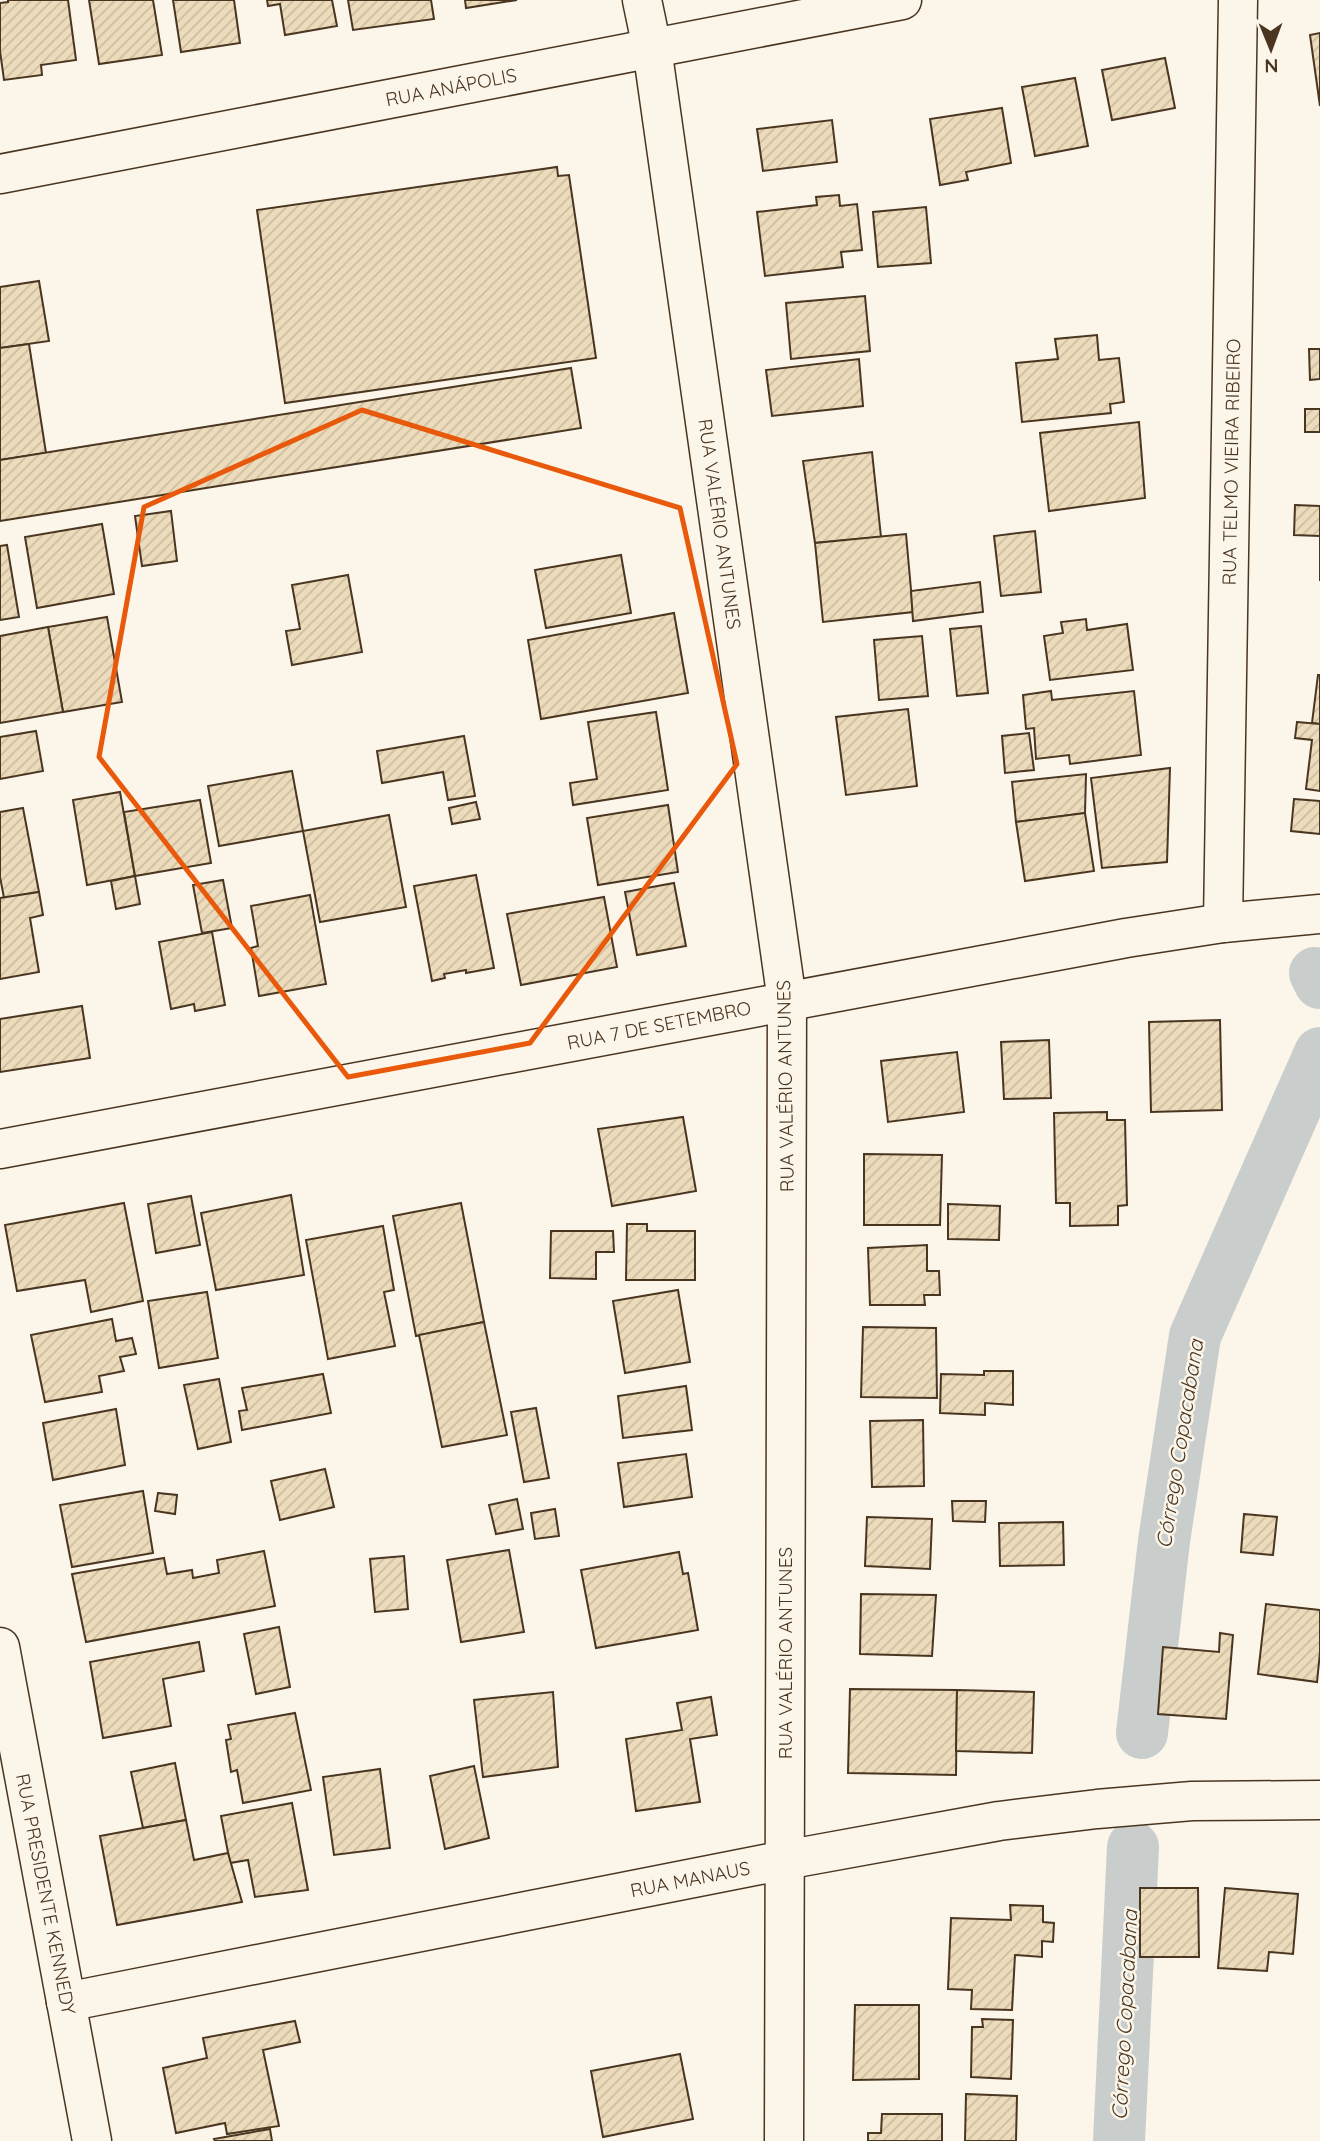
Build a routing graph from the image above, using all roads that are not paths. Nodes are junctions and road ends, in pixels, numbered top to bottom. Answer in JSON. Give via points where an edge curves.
{"nodes":[{"id":1,"x":642,"y":0,"type":"edge"},
{"id":2,"x":902,"y":0,"type":"edge"},
{"id":3,"x":1238,"y":0,"type":"edge"},
{"id":4,"x":652,"y":48,"type":"junction"},
{"id":5,"x":0,"y":174,"type":"edge"},
{"id":6,"x":1320,"y":914,"type":"edge"},
{"id":7,"x":1223,"y":923,"type":"junction"},
{"id":8,"x":787,"y":1001,"type":"junction"},
{"id":9,"x":0,"y":1149,"type":"edge"},
{"id":10,"x":0,"y":1647,"type":"edge"},
{"id":11,"x":1320,"y":1800,"type":"edge"},
{"id":12,"x":785,"y":1860,"type":"junction"},
{"id":13,"x":66,"y":2002,"type":"junction"},
{"id":14,"x":92,"y":2141,"type":"edge"},
{"id":15,"x":784,"y":2141,"type":"edge"}],
"edges":[{"from":1,"to":4,"type":"street","name":"RUA VALÉRIO ANTUNES"},
{"from":2,"to":4,"type":"street","name":"RUA ANÁPOLIS"},
{"from":3,"to":7,"type":"street","name":"RUA TELMO VIEIRA RIBEIRO"},
{"from":4,"to":5,"type":"street","name":"RUA ANÁPOLIS"},
{"from":4,"to":8,"type":"street","name":"RUA VALÉRIO ANTUNES"},
{"from":6,"to":7,"type":"street","name":"RUA 7 DE SETEMBRO"},
{"from":7,"to":8,"type":"street","name":"RUA 7 DE SETEMBRO"},
{"from":8,"to":9,"type":"street","name":"RUA 7 DE SETEMBRO"},
{"from":8,"to":12,"type":"street","name":"RUA VALÉRIO ANTUNES"},
{"from":10,"to":13,"type":"street","name":"RUA PRESIDENTE KENNEDY"},
{"from":11,"to":12,"type":"street","name":"RUA MANAUS","via":[[1192,1801],[1097,1810],[999,1821]]},
{"from":12,"to":13,"type":"street","name":"RUA MANAUS"},
{"from":12,"to":15,"type":"street","name":"RUA VALÉRIO ANTUNES"},
{"from":13,"to":14,"type":"street","name":"RUA PRESIDENTE KENNEDY"}]}
